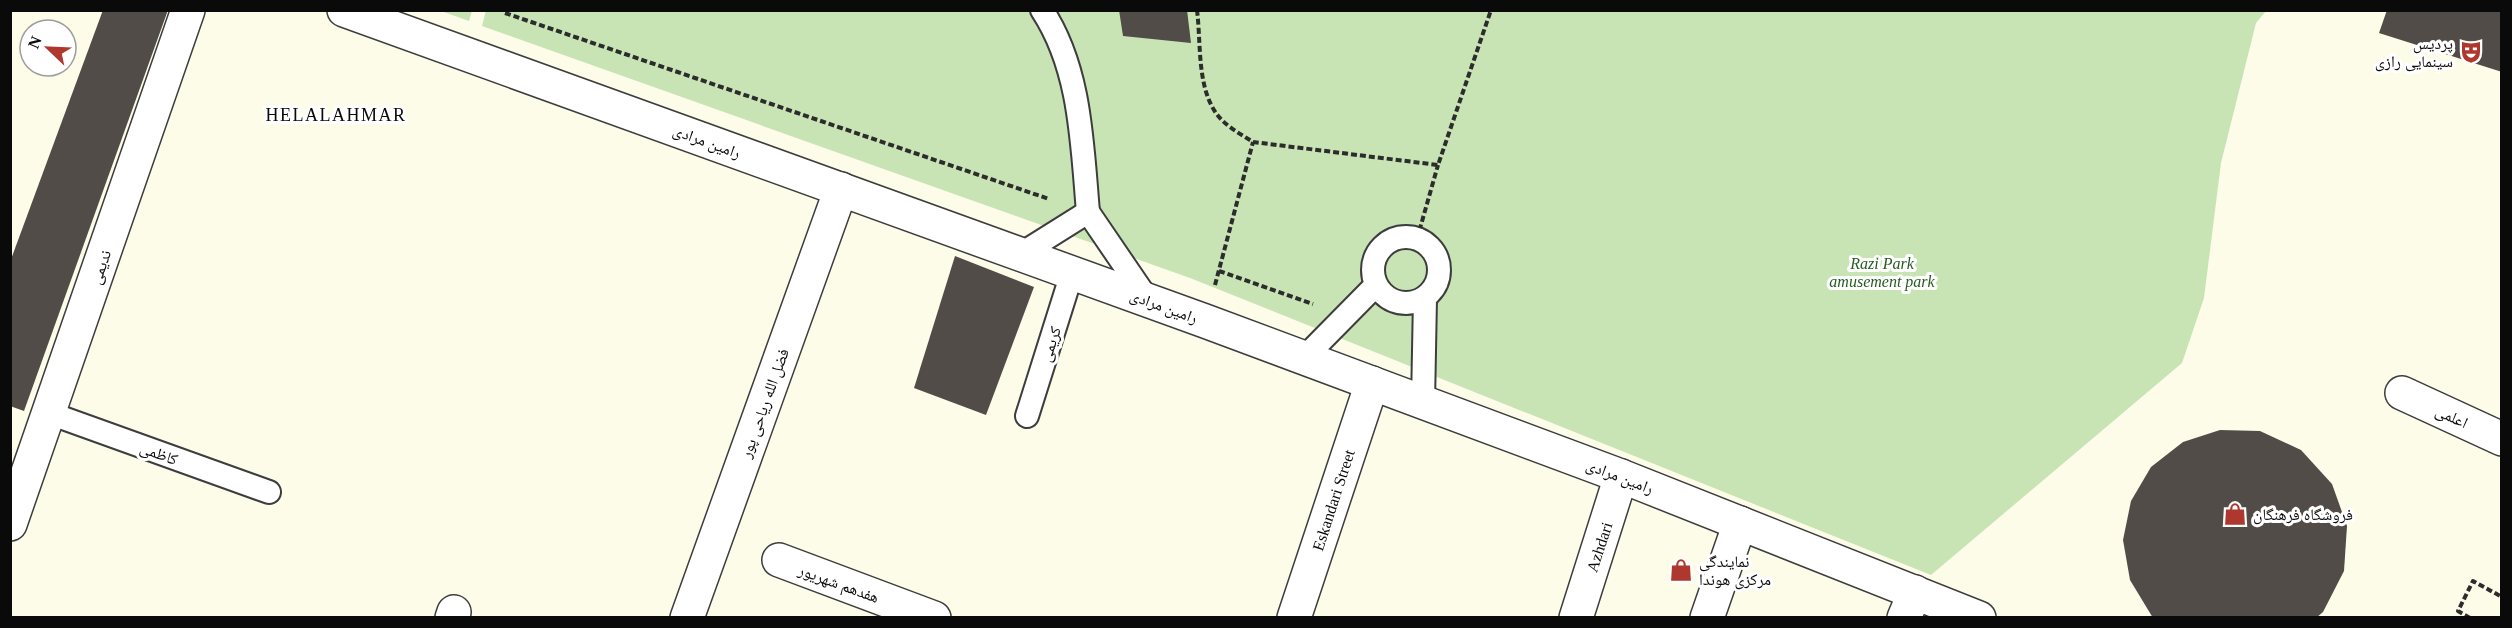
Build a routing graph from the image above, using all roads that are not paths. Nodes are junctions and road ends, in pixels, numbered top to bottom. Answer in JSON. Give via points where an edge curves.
{"nodes":[{"id":1,"x":189,"y":10,"type":"edge"},
{"id":2,"x":344,"y":10,"type":"edge"},
{"id":3,"x":1042,"y":10,"type":"edge"},
{"id":4,"x":841,"y":189,"type":"junction"},
{"id":5,"x":1088,"y":212,"type":"junction"},
{"id":6,"x":1021,"y":254,"type":"junction"},
{"id":7,"x":1072,"y":273,"type":"junction"},
{"id":8,"x":1376,"y":285,"type":"junction"},
{"id":9,"x":1425,"y":298,"type":"junction"},
{"id":10,"x":1148,"y":300,"type":"junction"},
{"id":11,"x":1304,"y":358,"type":"junction"},
{"id":12,"x":1371,"y":383,"type":"junction"},
{"id":13,"x":2402,"y":393,"type":"dead end"},
{"id":14,"x":1423,"y":403,"type":"junction"},
{"id":15,"x":49,"y":414,"type":"junction"},
{"id":16,"x":1027,"y":416,"type":"dead end"},
{"id":17,"x":2502,"y":439,"type":"edge"},
{"id":18,"x":1621,"y":477,"type":"junction"},
{"id":19,"x":269,"y":492,"type":"dead end"},
{"id":20,"x":10,"y":524,"type":"edge"},
{"id":21,"x":1740,"y":524,"type":"junction"},
{"id":22,"x":779,"y":560,"type":"dead end"},
{"id":23,"x":1910,"y":605,"type":"edge"},
{"id":24,"x":687,"y":618,"type":"edge"},
{"id":25,"x":934,"y":618,"type":"edge"},
{"id":26,"x":1294,"y":618,"type":"edge"},
{"id":27,"x":1576,"y":618,"type":"edge"},
{"id":28,"x":1707,"y":618,"type":"edge"},
{"id":29,"x":1979,"y":618,"type":"edge"}],
"edges":[{"from":1,"to":15,"type":"street","name":"ندیمی"},
{"from":2,"to":4,"type":"street","name":"رامین مرادی"},
{"from":3,"to":5,"type":"lane","via":[[1065,57],[1080,118]]},
{"from":4,"to":6,"type":"street","name":"رامین مرادی"},
{"from":4,"to":24,"type":"street","name":"فضل الله ریاحی پور"},
{"from":5,"to":6,"type":"lane"},
{"from":5,"to":10,"type":"lane"},
{"from":6,"to":7,"type":"street","name":"رامین مرادی"},
{"from":7,"to":10,"type":"street","name":"رامین مرادی"},
{"from":7,"to":16,"type":"lane","name":"کریمی"},
{"from":8,"to":9,"type":"lane","via":[[1384,297],[1397,303]]},
{"from":8,"to":9,"type":"lane","via":[[1372,272],[1381,248],[1398,238],[1417,239],[1435,254],[1439,265],[1439,277]]},
{"from":8,"to":11,"type":"lane"},
{"from":9,"to":14,"type":"lane"},
{"from":10,"to":11,"type":"street","name":"رامین مرادی"},
{"from":11,"to":12,"type":"street","name":"رامین مرادی"},
{"from":12,"to":14,"type":"street","name":"رامین مرادی"},
{"from":12,"to":26,"type":"street","name":"Eskandari Street"},
{"from":13,"to":17,"type":"street","name":"اعلمی"},
{"from":14,"to":18,"type":"street","name":"رامین مرادی"},
{"from":15,"to":19,"type":"lane","name":"کاظمی"},
{"from":15,"to":20,"type":"street","name":"ندیمی"},
{"from":18,"to":21,"type":"street","name":"رامین مرادی"},
{"from":18,"to":27,"type":"street","name":"Azhdari"},
{"from":21,"to":23,"type":"street","name":"رامین مرادی"},
{"from":21,"to":28,"type":"street"},
{"from":22,"to":25,"type":"street","name":"هفدهم شهریور"},
{"from":23,"to":29,"type":"street","name":"رامین مرادی"}]}
